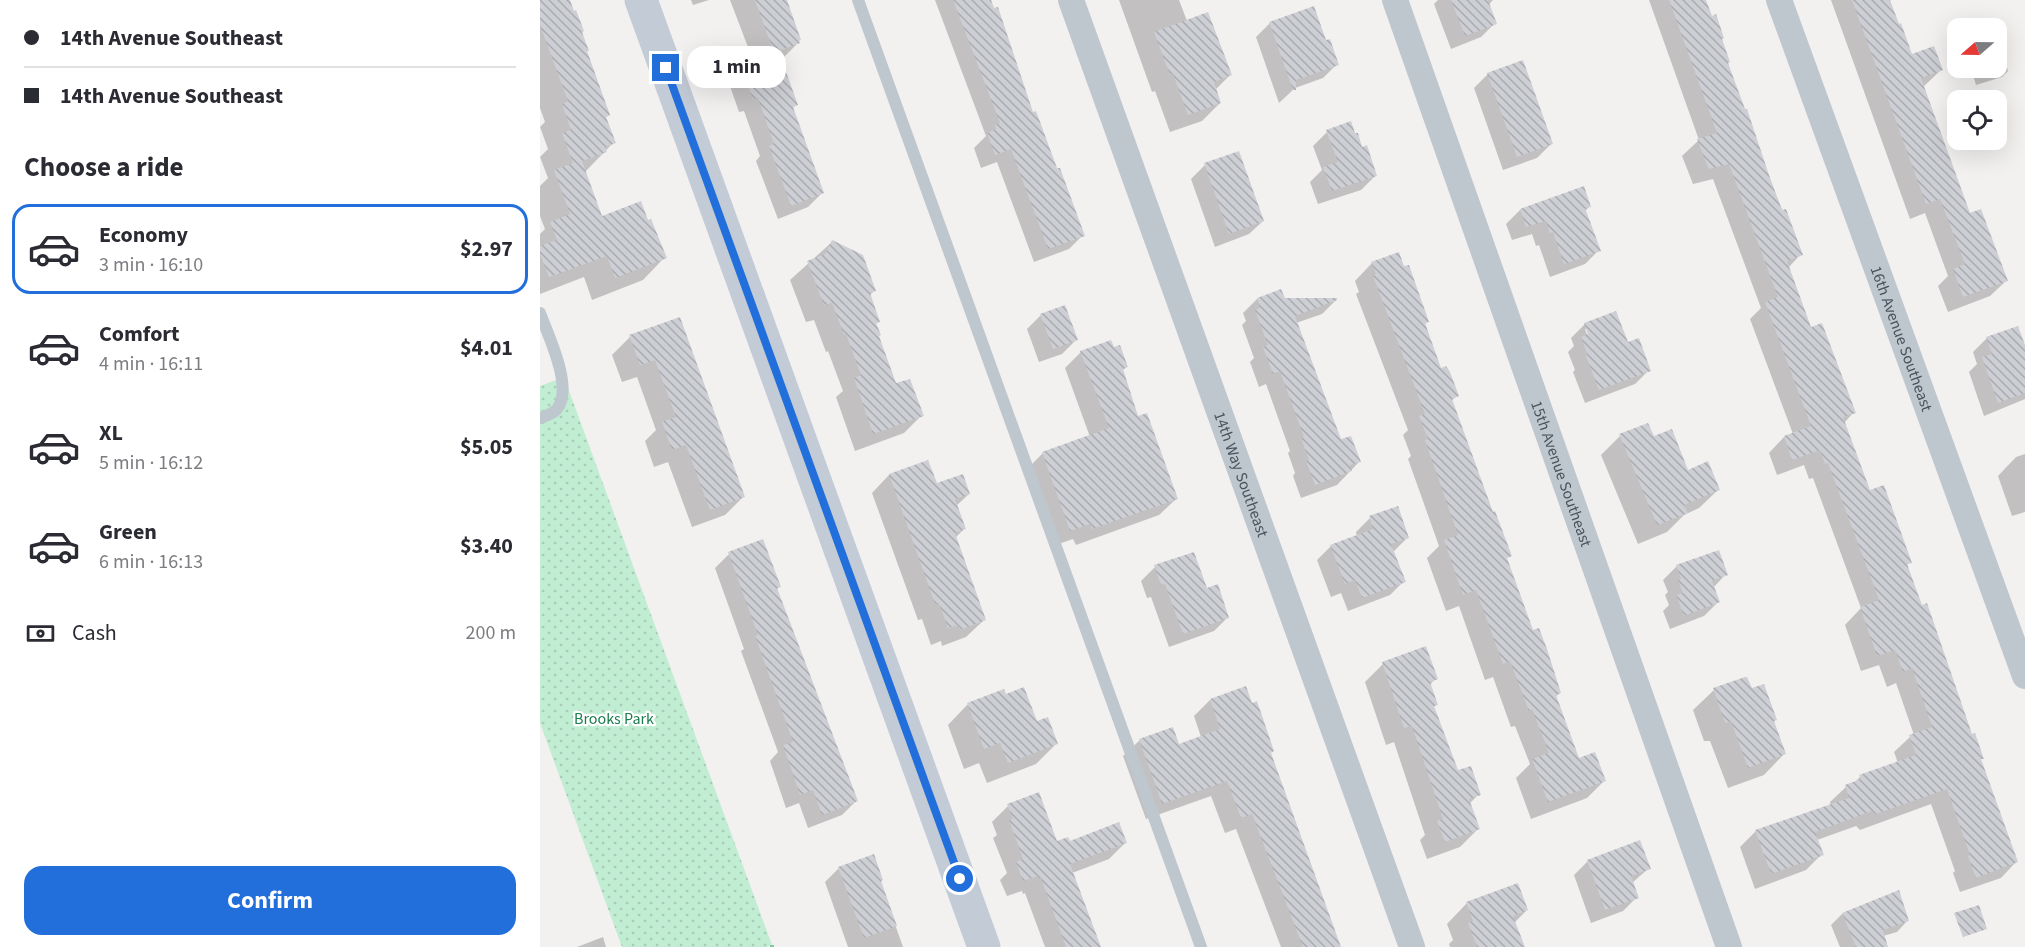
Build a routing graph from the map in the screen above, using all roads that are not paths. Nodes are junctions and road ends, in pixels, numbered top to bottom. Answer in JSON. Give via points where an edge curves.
{"nodes":[{"id":1,"x":641,"y":0,"type":"edge"},
{"id":2,"x":858,"y":0,"type":"edge"},
{"id":3,"x":1071,"y":0,"type":"edge"},
{"id":4,"x":1395,"y":0,"type":"edge"},
{"id":5,"x":1779,"y":0,"type":"edge"},
{"id":6,"x":540,"y":313,"type":"edge"},
{"id":7,"x":540,"y":418,"type":"edge"},
{"id":8,"x":2025,"y":676,"type":"edge"},
{"id":9,"x":984,"y":947,"type":"edge"},
{"id":10,"x":1201,"y":947,"type":"edge"},
{"id":11,"x":1412,"y":947,"type":"edge"},
{"id":12,"x":1729,"y":947,"type":"edge"}],
"edges":[{"from":1,"to":9,"type":"street"},
{"from":2,"to":10,"type":"lane"},
{"from":3,"to":11,"type":"street","name":"14th Way Southeast"},
{"from":4,"to":12,"type":"street","name":"15th Avenue Southeast"},
{"from":5,"to":8,"type":"street","name":"16th Avenue Southeast"},
{"from":6,"to":7,"type":"lane","via":[[561,371],[563,389],[555,412]]}]}
